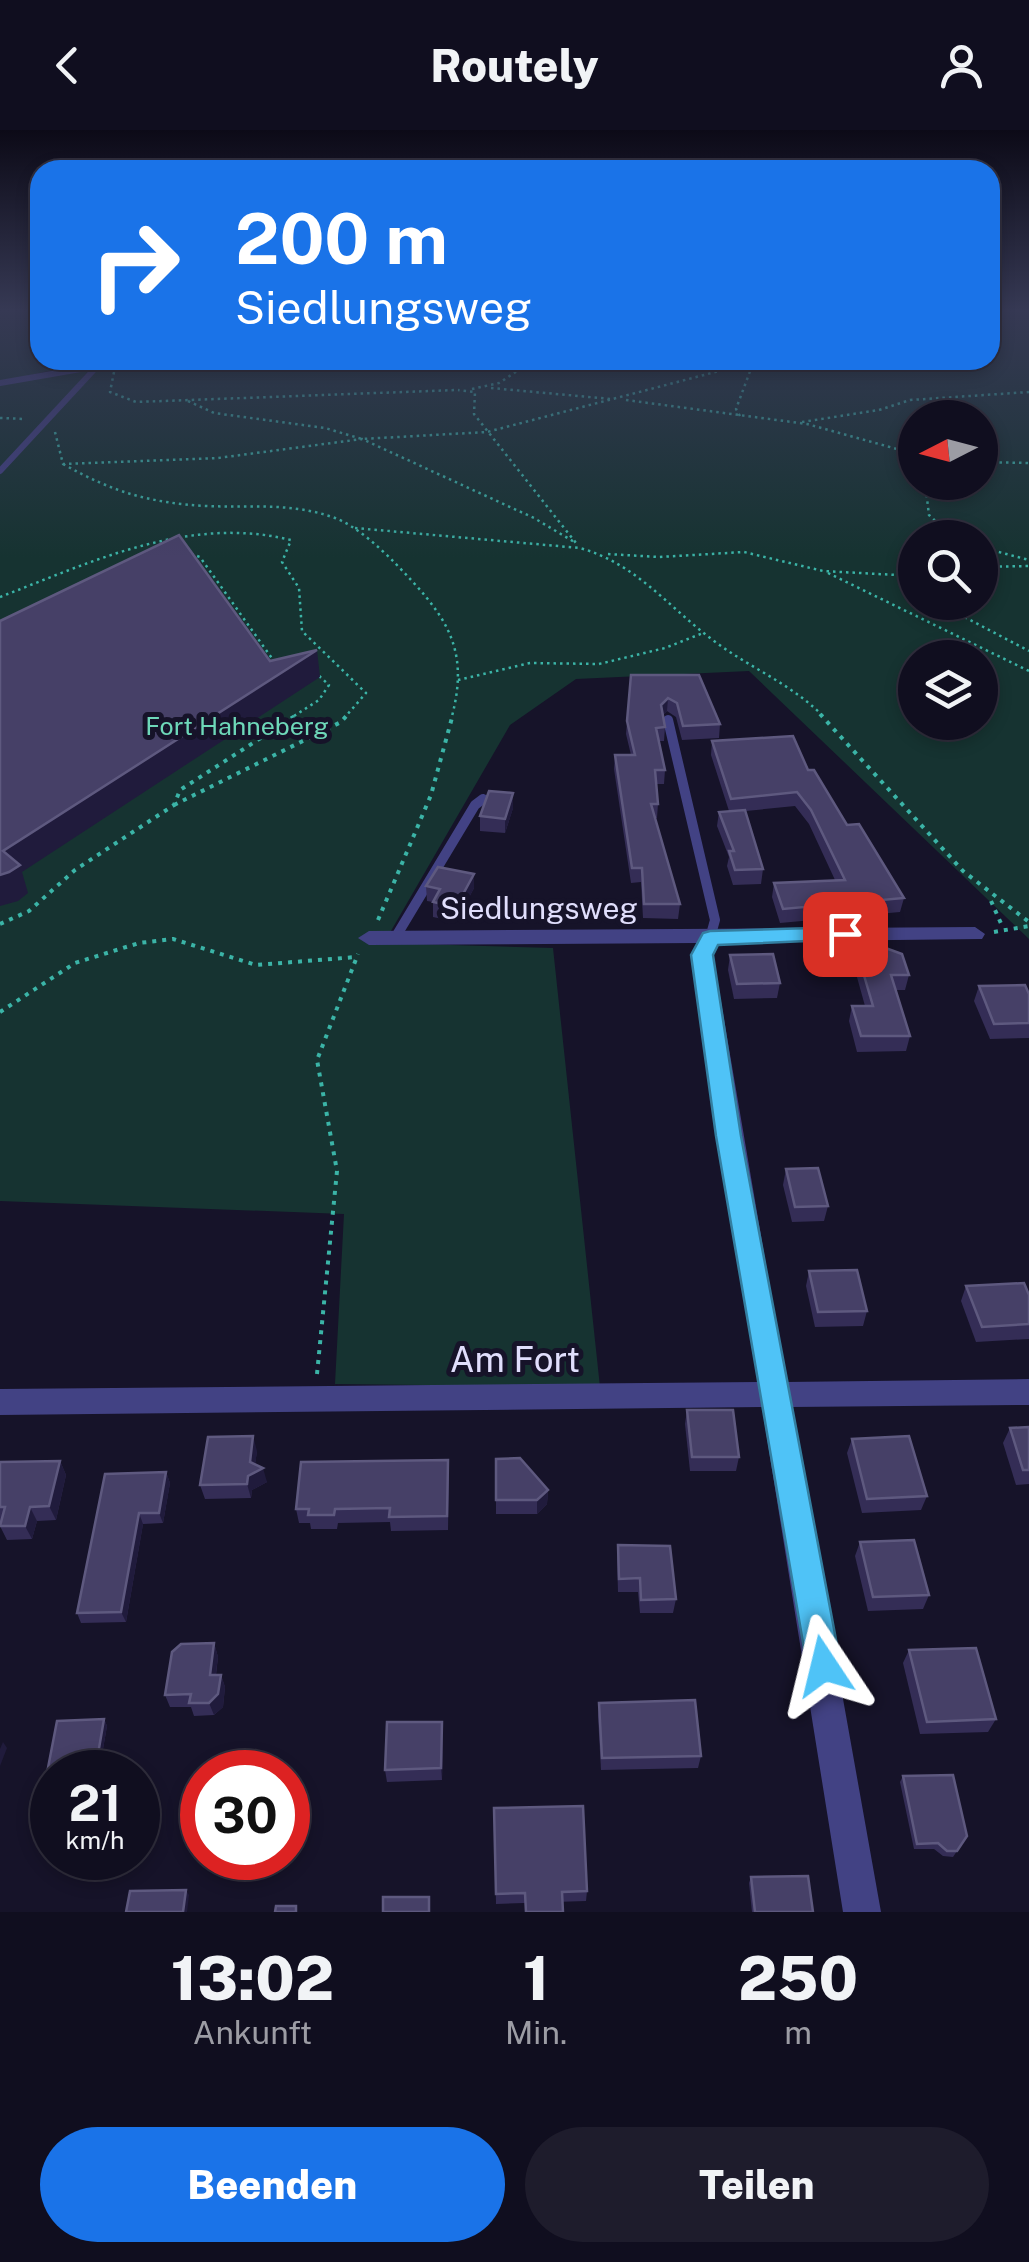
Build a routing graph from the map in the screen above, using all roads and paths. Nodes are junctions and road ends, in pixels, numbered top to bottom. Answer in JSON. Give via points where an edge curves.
{"nodes":[{"id":1,"x":74,"y":391,"type":"edge"},
{"id":2,"x":110,"y":391,"type":"edge"},
{"id":3,"x":432,"y":391,"type":"edge"},
{"id":4,"x":468,"y":391,"type":"edge"},
{"id":5,"x":528,"y":391,"type":"edge"},
{"id":6,"x":652,"y":391,"type":"edge"},
{"id":7,"x":745,"y":391,"type":"edge"},
{"id":8,"x":1029,"y":392,"type":"edge"},
{"id":9,"x":620,"y":400,"type":"junction"},
{"id":10,"x":188,"y":402,"type":"junction"},
{"id":11,"x":740,"y":416,"type":"junction"},
{"id":12,"x":0,"y":418,"type":"edge"},
{"id":13,"x":798,"y":422,"type":"junction"},
{"id":14,"x":45,"y":423,"type":"junction"},
{"id":15,"x":487,"y":432,"type":"junction"},
{"id":16,"x":362,"y":440,"type":"junction"},
{"id":17,"x":898,"y":449,"type":"edge"},
{"id":18,"x":998,"y":463,"type":"edge"},
{"id":19,"x":63,"y":464,"type":"junction"},
{"id":20,"x":1029,"y":464,"type":"edge"},
{"id":21,"x":0,"y":471,"type":"edge"},
{"id":22,"x":353,"y":528,"type":"junction"},
{"id":23,"x":576,"y":543,"type":"junction"},
{"id":24,"x":998,"y":552,"type":"edge"},
{"id":25,"x":176,"y":554,"type":"edge"},
{"id":26,"x":605,"y":554,"type":"junction"},
{"id":27,"x":1029,"y":560,"type":"edge"},
{"id":28,"x":1029,"y":566,"type":"edge"},
{"id":29,"x":998,"y":567,"type":"edge"},
{"id":30,"x":823,"y":571,"type":"junction"},
{"id":31,"x":897,"y":576,"type":"edge"},
{"id":32,"x":0,"y":598,"type":"edge"},
{"id":33,"x":970,"y":620,"type":"edge"},
{"id":34,"x":704,"y":633,"type":"junction"},
{"id":35,"x":1029,"y":651,"type":"edge"},
{"id":36,"x":1029,"y":671,"type":"edge"},
{"id":37,"x":286,"y":672,"type":"edge"},
{"id":38,"x":314,"y":673,"type":"edge"},
{"id":39,"x":458,"y":680,"type":"junction"},
{"id":40,"x":668,"y":720,"type":"edge"},
{"id":41,"x":483,"y":798,"type":"edge"},
{"id":42,"x":174,"y":805,"type":"junction"},
{"id":43,"x":992,"y":901,"type":"junction"},
{"id":44,"x":0,"y":924,"type":"edge"},
{"id":45,"x":1029,"y":924,"type":"edge"},
{"id":46,"x":976,"y":934,"type":"dead end"},
{"id":47,"x":368,"y":938,"type":"junction"},
{"id":48,"x":394,"y":938,"type":"junction"},
{"id":49,"x":710,"y":938,"type":"junction"},
{"id":50,"x":356,"y":957,"type":"junction"},
{"id":51,"x":0,"y":1012,"type":"edge"},
{"id":52,"x":1029,"y":1392,"type":"edge"},
{"id":53,"x":777,"y":1394,"type":"junction"},
{"id":54,"x":314,"y":1396,"type":"junction"},
{"id":55,"x":0,"y":1402,"type":"edge"},
{"id":56,"x":862,"y":1912,"type":"edge"}],
"edges":[{"from":1,"to":14,"type":"lane"},
{"from":2,"to":10,"type":"path","via":[[120,399]]},
{"from":3,"to":10,"type":"path"},
{"from":4,"to":15,"type":"path","via":[[475,392],[474,414]]},
{"from":5,"to":9,"type":"path"},
{"from":6,"to":9,"type":"path"},
{"from":7,"to":11,"type":"path","via":[[736,409]]},
{"from":8,"to":13,"type":"path","via":[[910,400]]},
{"from":9,"to":11,"type":"path"},
{"from":9,"to":15,"type":"path"},
{"from":10,"to":16,"type":"path"},
{"from":11,"to":13,"type":"path"},
{"from":12,"to":14,"type":"path"},
{"from":13,"to":17,"type":"path"},
{"from":14,"to":19,"type":"path","via":[[55,430]]},
{"from":14,"to":21,"type":"lane"},
{"from":15,"to":16,"type":"path"},
{"from":15,"to":23,"type":"path"},
{"from":16,"to":19,"type":"path","via":[[218,458]]},
{"from":16,"to":23,"type":"path"},
{"from":18,"to":20,"type":"path"},
{"from":19,"to":22,"type":"path","via":[[136,498],[284,506]]},
{"from":22,"to":23,"type":"path"},
{"from":22,"to":39,"type":"path","via":[[441,611]]},
{"from":23,"to":26,"type":"path"},
{"from":24,"to":27,"type":"path"},
{"from":25,"to":37,"type":"path","via":[[200,558]]},
{"from":26,"to":30,"type":"path","via":[[744,552]]},
{"from":26,"to":34,"type":"path"},
{"from":28,"to":29,"type":"path"},
{"from":30,"to":31,"type":"path"},
{"from":30,"to":36,"type":"path"},
{"from":32,"to":42,"type":"path","via":[[148,541],[262,529],[291,540],[282,562],[299,588],[302,631],[366,694],[340,722]]},
{"from":33,"to":35,"type":"path"},
{"from":34,"to":39,"type":"path","via":[[599,664],[530,663]]},
{"from":34,"to":43,"type":"path","via":[[785,682],[864,758]]},
{"from":38,"to":42,"type":"path","via":[[329,685],[319,700],[180,790]]},
{"from":39,"to":47,"type":"path","via":[[431,794]]},
{"from":40,"to":49,"type":"lane","via":[[715,920]]},
{"from":41,"to":48,"type":"lane"},
{"from":42,"to":44,"type":"path","via":[[60,881],[46,901]]},
{"from":43,"to":45,"type":"path"},
{"from":43,"to":45,"type":"path","via":[[1004,931]]},
{"from":46,"to":49,"type":"street","name":"Siedlungsweg"},
{"from":47,"to":48,"type":"street","name":"Siedlungsweg"},
{"from":47,"to":50,"type":"path"},
{"from":48,"to":49,"type":"street","name":"Siedlungsweg"},
{"from":49,"to":53,"type":"street","via":[[702,955],[715,1046]]},
{"from":50,"to":51,"type":"path","via":[[256,965],[173,938],[139,943],[76,964]]},
{"from":50,"to":54,"type":"path","via":[[318,1060],[336,1171]]},
{"from":52,"to":53,"type":"street","name":"Am Fort"},
{"from":53,"to":54,"type":"street","name":"Am Fort"},
{"from":53,"to":56,"type":"street"},
{"from":54,"to":55,"type":"street","name":"Am Fort"}]}
